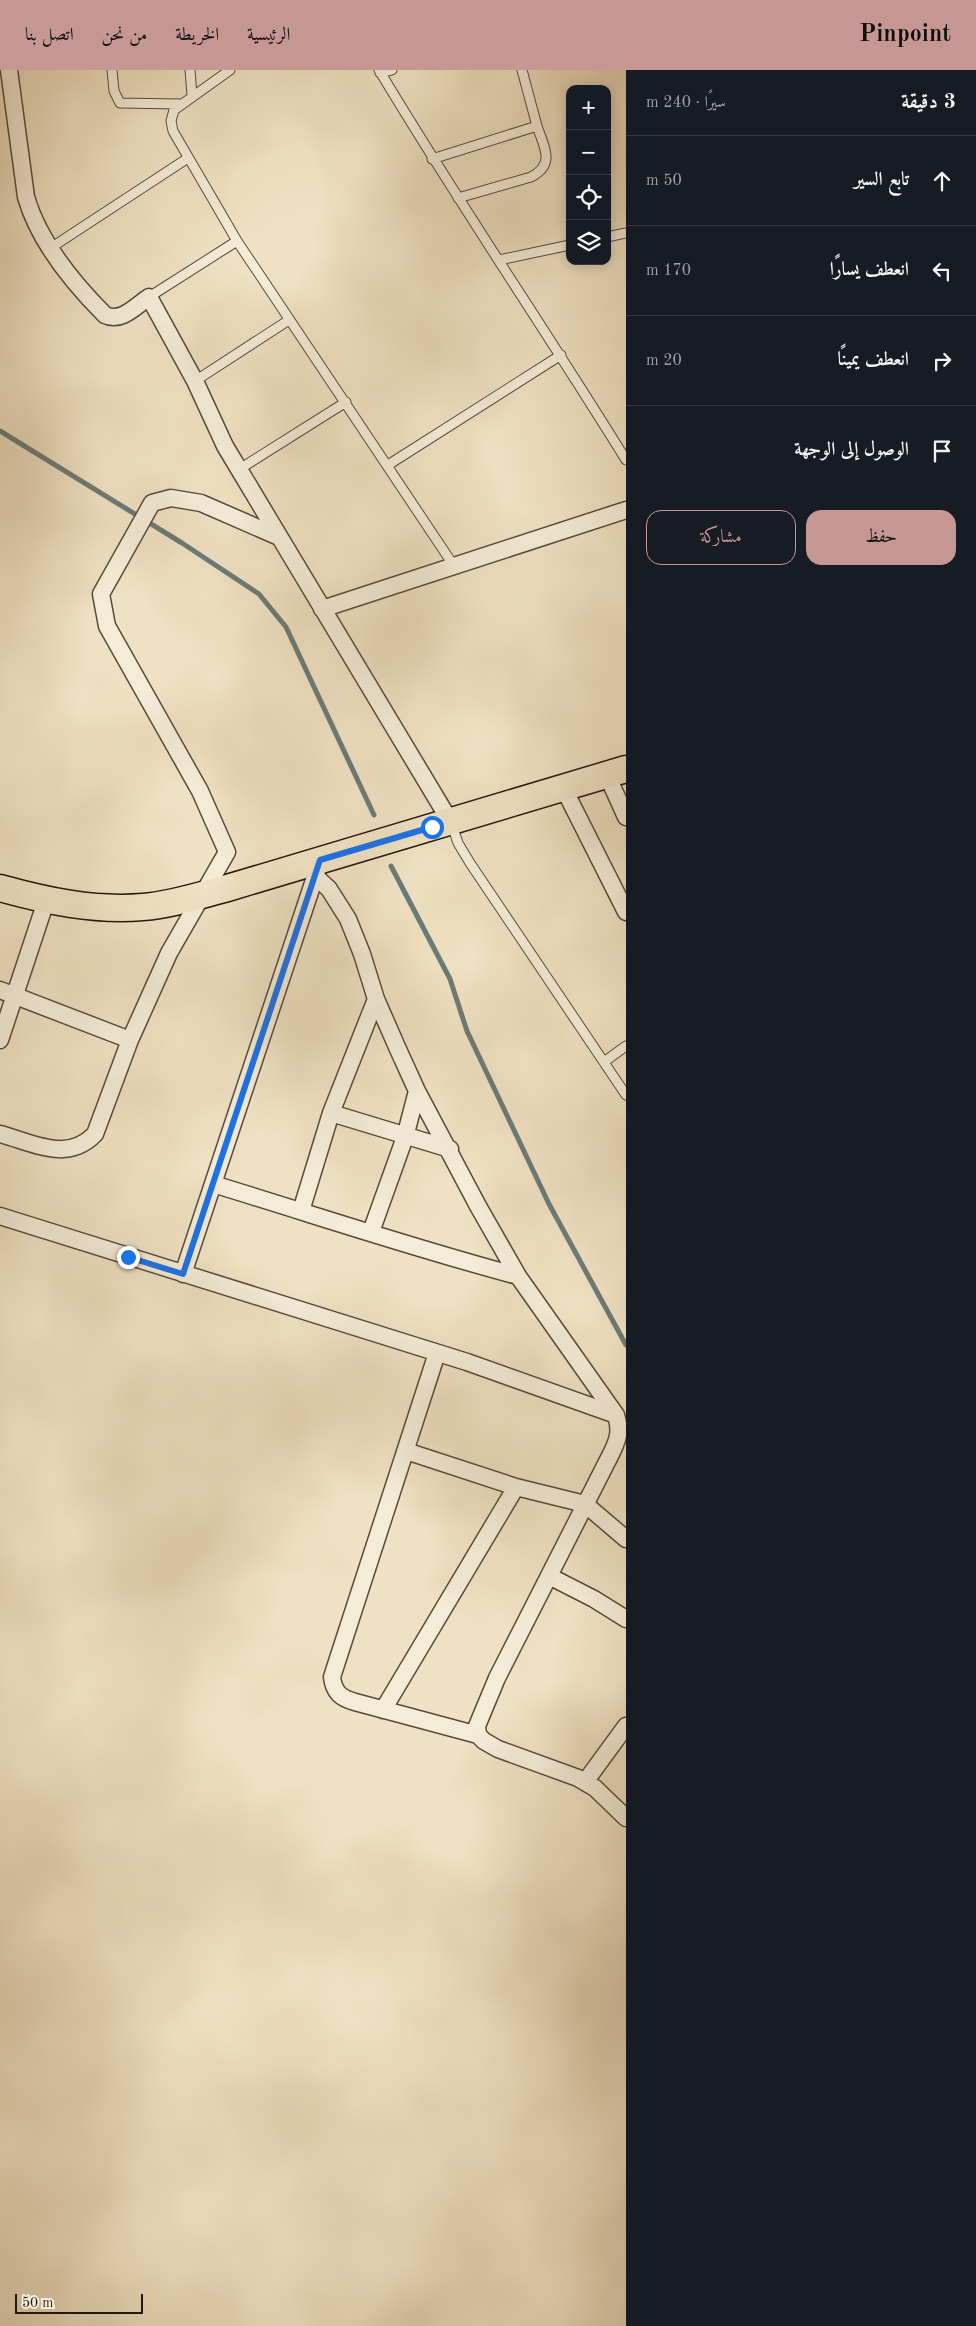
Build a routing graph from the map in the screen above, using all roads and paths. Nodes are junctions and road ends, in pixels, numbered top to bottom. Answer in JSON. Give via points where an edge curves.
{"nodes":[{"id":1,"x":9,"y":70,"type":"edge"},
{"id":2,"x":112,"y":70,"type":"edge"},
{"id":3,"x":190,"y":70,"type":"edge"},
{"id":4,"x":230,"y":70,"type":"edge"},
{"id":5,"x":392,"y":70,"type":"edge"},
{"id":6,"x":522,"y":70,"type":"edge"},
{"id":7,"x":380,"y":71,"type":"edge"},
{"id":8,"x":192,"y":95,"type":"junction"},
{"id":9,"x":180,"y":104,"type":"junction"},
{"id":10,"x":537,"y":126,"type":"junction"},
{"id":11,"x":188,"y":158,"type":"junction"},
{"id":12,"x":432,"y":159,"type":"junction"},
{"id":13,"x":458,"y":198,"type":"junction"},
{"id":14,"x":626,"y":233,"type":"edge"},
{"id":15,"x":611,"y":236,"type":"edge"},
{"id":16,"x":237,"y":241,"type":"junction"},
{"id":17,"x":566,"y":246,"type":"edge"},
{"id":18,"x":49,"y":249,"type":"junction"},
{"id":19,"x":499,"y":260,"type":"junction"},
{"id":20,"x":149,"y":297,"type":"junction"},
{"id":21,"x":289,"y":320,"type":"junction"},
{"id":22,"x":561,"y":355,"type":"junction"},
{"id":23,"x":195,"y":381,"type":"junction"},
{"id":24,"x":346,"y":402,"type":"junction"},
{"id":25,"x":626,"y":460,"type":"edge"},
{"id":26,"x":388,"y":464,"type":"junction"},
{"id":27,"x":238,"y":470,"type":"junction"},
{"id":28,"x":626,"y":510,"type":"edge"},
{"id":29,"x":279,"y":537,"type":"junction"},
{"id":30,"x":454,"y":566,"type":"junction"},
{"id":31,"x":322,"y":609,"type":"junction"},
{"id":32,"x":616,"y":772,"type":"edge"},
{"id":33,"x":563,"y":787,"type":"junction"},
{"id":34,"x":626,"y":817,"type":"edge"},
{"id":35,"x":450,"y":821,"type":"junction"},
{"id":36,"x":318,"y":869,"type":"junction"},
{"id":37,"x":0,"y":888,"type":"edge"},
{"id":38,"x":201,"y":895,"type":"junction"},
{"id":39,"x":46,"y":901,"type":"junction"},
{"id":40,"x":626,"y":912,"type":"edge"},
{"id":41,"x":7,"y":993,"type":"edge"},
{"id":42,"x":376,"y":999,"type":"junction"},
{"id":43,"x":0,"y":1040,"type":"edge"},
{"id":44,"x":130,"y":1040,"type":"junction"},
{"id":45,"x":626,"y":1046,"type":"edge"},
{"id":46,"x":604,"y":1062,"type":"junction"},
{"id":47,"x":417,"y":1091,"type":"junction"},
{"id":48,"x":626,"y":1095,"type":"edge"},
{"id":49,"x":331,"y":1113,"type":"junction"},
{"id":50,"x":0,"y":1134,"type":"edge"},
{"id":51,"x":405,"y":1137,"type":"junction"},
{"id":52,"x":450,"y":1149,"type":"junction"},
{"id":53,"x":213,"y":1184,"type":"junction"},
{"id":54,"x":302,"y":1211,"type":"junction"},
{"id":55,"x":0,"y":1216,"type":"edge"},
{"id":56,"x":371,"y":1232,"type":"junction"},
{"id":57,"x":183,"y":1274,"type":"junction"},
{"id":58,"x":518,"y":1276,"type":"junction"},
{"id":59,"x":437,"y":1353,"type":"junction"},
{"id":60,"x":616,"y":1415,"type":"junction"},
{"id":61,"x":406,"y":1451,"type":"junction"},
{"id":62,"x":516,"y":1487,"type":"junction"},
{"id":63,"x":585,"y":1504,"type":"junction"},
{"id":64,"x":626,"y":1539,"type":"edge"},
{"id":65,"x":549,"y":1576,"type":"junction"},
{"id":66,"x":626,"y":1619,"type":"edge"},
{"id":67,"x":383,"y":1710,"type":"junction"},
{"id":68,"x":626,"y":1726,"type":"edge"},
{"id":69,"x":478,"y":1735,"type":"junction"},
{"id":70,"x":585,"y":1782,"type":"junction"},
{"id":71,"x":626,"y":1818,"type":"edge"}],
"edges":[{"from":1,"to":18,"type":"street","via":[[26,197]]},
{"from":2,"to":9,"type":"lane","via":[[114,91],[120,103]]},
{"from":3,"to":8,"type":"lane"},
{"from":4,"to":8,"type":"lane"},
{"from":5,"to":7,"type":"lane"},
{"from":6,"to":10,"type":"lane"},
{"from":7,"to":12,"type":"lane"},
{"from":8,"to":9,"type":"lane"},
{"from":9,"to":11,"type":"lane","via":[[171,121]]},
{"from":10,"to":12,"type":"lane"},
{"from":10,"to":13,"type":"lane","via":[[546,154],[546,166],[542,172]]},
{"from":11,"to":16,"type":"lane"},
{"from":11,"to":18,"type":"lane"},
{"from":12,"to":13,"type":"lane"},
{"from":13,"to":19,"type":"lane"},
{"from":14,"to":15,"type":"lane"},
{"from":16,"to":20,"type":"lane"},
{"from":16,"to":21,"type":"lane"},
{"from":17,"to":19,"type":"lane"},
{"from":18,"to":20,"type":"street","via":[[96,306],[110,318],[120,317]]},
{"from":19,"to":22,"type":"lane"},
{"from":20,"to":23,"type":"street"},
{"from":21,"to":23,"type":"lane"},
{"from":21,"to":24,"type":"lane"},
{"from":22,"to":25,"type":"lane"},
{"from":22,"to":26,"type":"lane"},
{"from":23,"to":27,"type":"street"},
{"from":24,"to":26,"type":"lane"},
{"from":24,"to":27,"type":"lane"},
{"from":26,"to":30,"type":"lane"},
{"from":27,"to":29,"type":"street"},
{"from":28,"to":30,"type":"street"},
{"from":29,"to":31,"type":"street"},
{"from":29,"to":38,"type":"street","via":[[202,503],[171,498],[152,503],[101,594],[107,626],[200,791],[226,852]]},
{"from":30,"to":31,"type":"street"},
{"from":31,"to":35,"type":"street"},
{"from":32,"to":33,"type":"main road"},
{"from":32,"to":34,"type":"street"},
{"from":33,"to":35,"type":"main road"},
{"from":33,"to":40,"type":"street"},
{"from":35,"to":36,"type":"main road"},
{"from":35,"to":46,"type":"lane","via":[[466,856]]},
{"from":36,"to":38,"type":"main road"},
{"from":36,"to":42,"type":"street","via":[[348,919]]},
{"from":36,"to":53,"type":"street"},
{"from":37,"to":39,"type":"main road"},
{"from":38,"to":39,"type":"main road","via":[[144,907],[109,909]]},
{"from":38,"to":44,"type":"street","via":[[168,953]]},
{"from":39,"to":41,"type":"street"},
{"from":41,"to":43,"type":"street"},
{"from":41,"to":44,"type":"street"},
{"from":42,"to":47,"type":"street"},
{"from":42,"to":49,"type":"street"},
{"from":44,"to":50,"type":"street","via":[[95,1134],[86,1143],[75,1149],[60,1150]]},
{"from":45,"to":46,"type":"lane"},
{"from":46,"to":48,"type":"lane"},
{"from":47,"to":51,"type":"street"},
{"from":47,"to":52,"type":"street"},
{"from":49,"to":51,"type":"street"},
{"from":49,"to":54,"type":"street"},
{"from":51,"to":52,"type":"street"},
{"from":51,"to":56,"type":"street"},
{"from":52,"to":58,"type":"street"},
{"from":53,"to":54,"type":"street"},
{"from":53,"to":57,"type":"street"},
{"from":54,"to":56,"type":"street"},
{"from":55,"to":57,"type":"street"},
{"from":56,"to":58,"type":"street","via":[[429,1252]]},
{"from":57,"to":59,"type":"street"},
{"from":58,"to":60,"type":"street"},
{"from":59,"to":60,"type":"street"},
{"from":59,"to":61,"type":"street"},
{"from":60,"to":63,"type":"street","via":[[619,1436]]},
{"from":61,"to":62,"type":"street"},
{"from":61,"to":67,"type":"street","via":[[332,1677],[336,1692],[342,1698]]},
{"from":62,"to":63,"type":"street"},
{"from":62,"to":67,"type":"street"},
{"from":63,"to":64,"type":"street"},
{"from":63,"to":65,"type":"street"},
{"from":65,"to":66,"type":"street"},
{"from":65,"to":69,"type":"street","via":[[482,1711],[476,1726]]},
{"from":67,"to":69,"type":"street"},
{"from":68,"to":70,"type":"street"},
{"from":69,"to":70,"type":"street","via":[[498,1749]]},
{"from":70,"to":71,"type":"street"}]}
